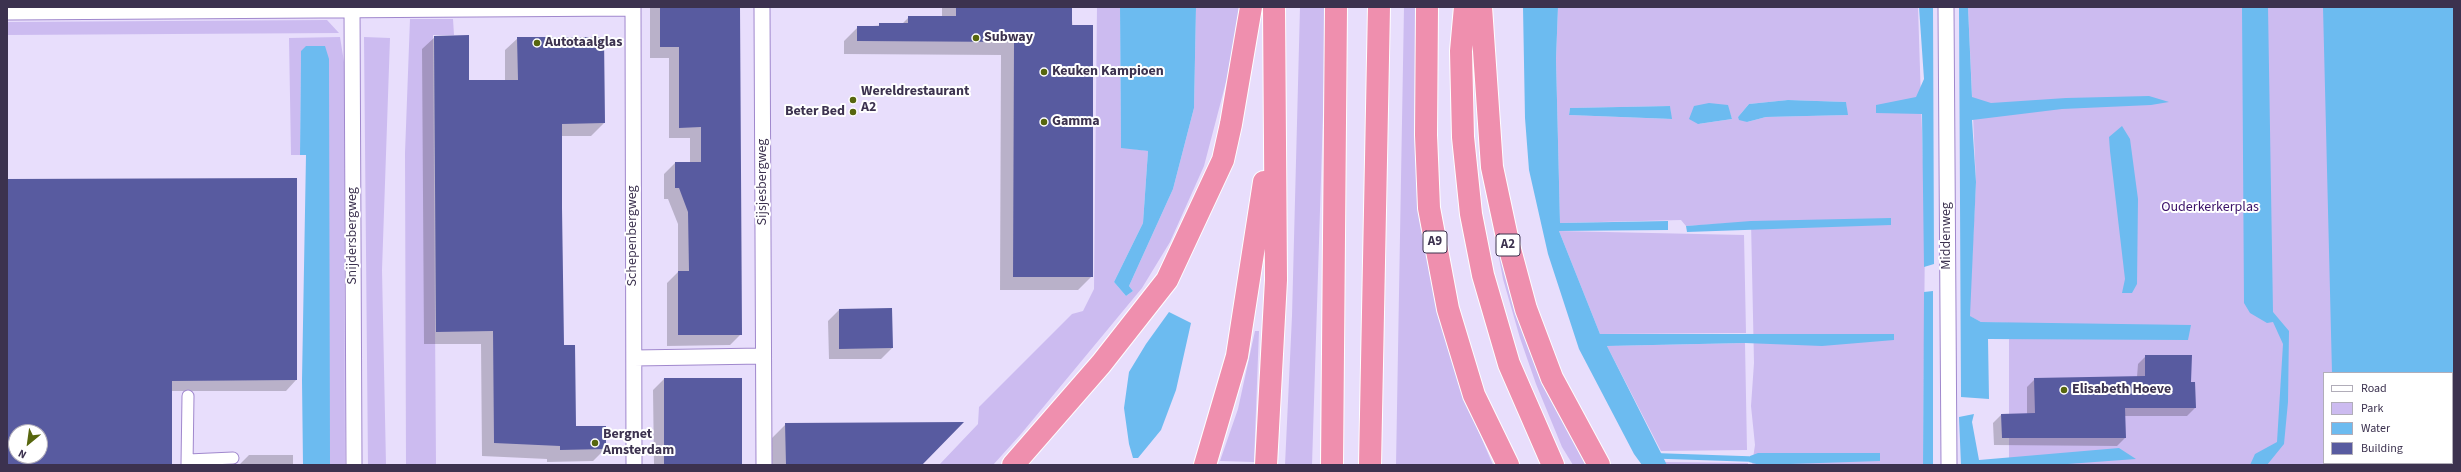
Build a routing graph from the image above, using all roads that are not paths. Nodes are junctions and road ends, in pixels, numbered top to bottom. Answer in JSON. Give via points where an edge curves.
{"nodes":[{"id":1,"x":762,"y":7,"type":"edge"},
{"id":2,"x":1250,"y":7,"type":"edge"},
{"id":3,"x":1274,"y":7,"type":"edge"},
{"id":4,"x":1336,"y":7,"type":"edge"},
{"id":5,"x":1379,"y":7,"type":"edge"},
{"id":6,"x":1427,"y":7,"type":"edge"},
{"id":7,"x":1464,"y":7,"type":"edge"},
{"id":8,"x":1481,"y":7,"type":"edge"},
{"id":9,"x":1946,"y":7,"type":"edge"},
{"id":10,"x":352,"y":8,"type":"edge"},
{"id":11,"x":633,"y":8,"type":"edge"},
{"id":12,"x":7,"y":12,"type":"edge"},
{"id":13,"x":1274,"y":118,"type":"junction"},
{"id":14,"x":763,"y":356,"type":"junction"},
{"id":15,"x":634,"y":358,"type":"junction"},
{"id":16,"x":188,"y":396,"type":"dead end"},
{"id":17,"x":233,"y":458,"type":"dead end"},
{"id":18,"x":188,"y":462,"type":"edge"},
{"id":19,"x":354,"y":465,"type":"edge"},
{"id":20,"x":634,"y":465,"type":"edge"},
{"id":21,"x":764,"y":465,"type":"edge"},
{"id":22,"x":1013,"y":465,"type":"edge"},
{"id":23,"x":1205,"y":465,"type":"edge"},
{"id":24,"x":1266,"y":465,"type":"edge"},
{"id":25,"x":1332,"y":465,"type":"edge"},
{"id":26,"x":1370,"y":465,"type":"edge"},
{"id":27,"x":1508,"y":465,"type":"edge"},
{"id":28,"x":1553,"y":465,"type":"edge"},
{"id":29,"x":1599,"y":465,"type":"edge"},
{"id":30,"x":1949,"y":465,"type":"edge"}],
"edges":[{"from":1,"to":14,"type":"street","name":"Sijsjesbergweg"},
{"from":2,"to":22,"type":"highway","via":[[1223,160],[1167,280],[1101,364]]},
{"from":3,"to":13,"type":"highway"},
{"from":4,"to":25,"type":"highway"},
{"from":5,"to":26,"type":"highway"},
{"from":6,"to":27,"type":"highway","number":"A9","via":[[1426,135],[1429,208],[1448,309],[1474,395]]},
{"from":7,"to":28,"type":"highway","via":[[1461,51],[1463,137],[1471,214],[1480,260],[1509,364]]},
{"from":8,"to":29,"type":"highway","number":"A2","via":[[1492,167],[1508,242],[1526,309],[1552,378]]},
{"from":9,"to":30,"type":"street","name":"Middenweg"},
{"from":10,"to":11,"type":"street"},
{"from":10,"to":12,"type":"street"},
{"from":10,"to":19,"type":"street","name":"Snijdersbergweg"},
{"from":11,"to":15,"type":"street","name":"Schepenbergweg"},
{"from":13,"to":23,"type":"highway","via":[[1241,337]]},
{"from":13,"to":24,"type":"highway","via":[[1276,280]]},
{"from":14,"to":15,"type":"street"},
{"from":14,"to":21,"type":"street","name":"Sijsjesbergweg"},
{"from":15,"to":20,"type":"street","name":"Schepenbergweg"},
{"from":16,"to":18,"type":"street"},
{"from":17,"to":18,"type":"street"}]}
